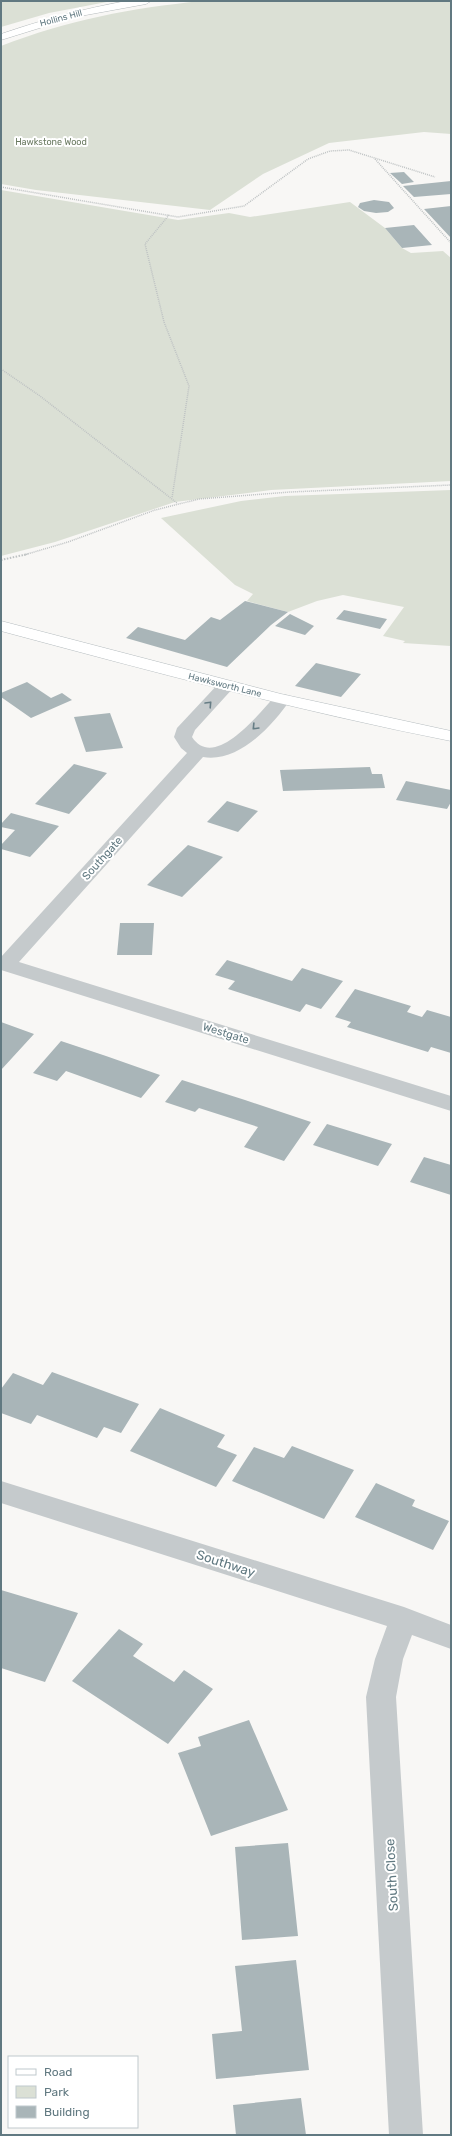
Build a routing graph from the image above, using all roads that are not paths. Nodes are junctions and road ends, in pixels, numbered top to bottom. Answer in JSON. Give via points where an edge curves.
{"nodes":[{"id":1,"x":146,"y":1,"type":"edge"},
{"id":2,"x":1,"y":37,"type":"edge"},
{"id":3,"x":1,"y":626,"type":"edge"},
{"id":4,"x":226,"y":686,"type":"junction"},
{"id":5,"x":282,"y":699,"type":"junction"},
{"id":6,"x":451,"y":736,"type":"edge"},
{"id":7,"x":198,"y":752,"type":"junction"},
{"id":8,"x":3,"y":964,"type":"edge"},
{"id":9,"x":451,"y":1104,"type":"edge"},
{"id":10,"x":1,"y":1492,"type":"edge"},
{"id":11,"x":404,"y":1619,"type":"junction"},
{"id":12,"x":451,"y":1637,"type":"edge"},
{"id":13,"x":406,"y":2135,"type":"edge"}],
"edges":[{"from":1,"to":2,"type":"street","name":"Hollins Hill","via":[[45,22]]},
{"from":3,"to":4,"type":"street","name":"Hawksworth Lane"},
{"from":4,"to":5,"type":"street","name":"Hawksworth Lane"},
{"from":7,"to":4,"type":"street","one_way":true,"via":[[187,745],[184,737],[186,728]]},
{"from":5,"to":6,"type":"street","name":"Hawksworth Lane"},
{"from":5,"to":7,"type":"street","one_way":true,"via":[[239,744],[229,749]]},
{"from":7,"to":8,"type":"street","name":"Southgate"},
{"from":8,"to":9,"type":"street","name":"Westgate"},
{"from":10,"to":11,"type":"street","name":"Southway"},
{"from":11,"to":12,"type":"street","name":"Southway"},
{"from":11,"to":13,"type":"street","name":"South Close","via":[[389,1659],[381,1697]]}]}
